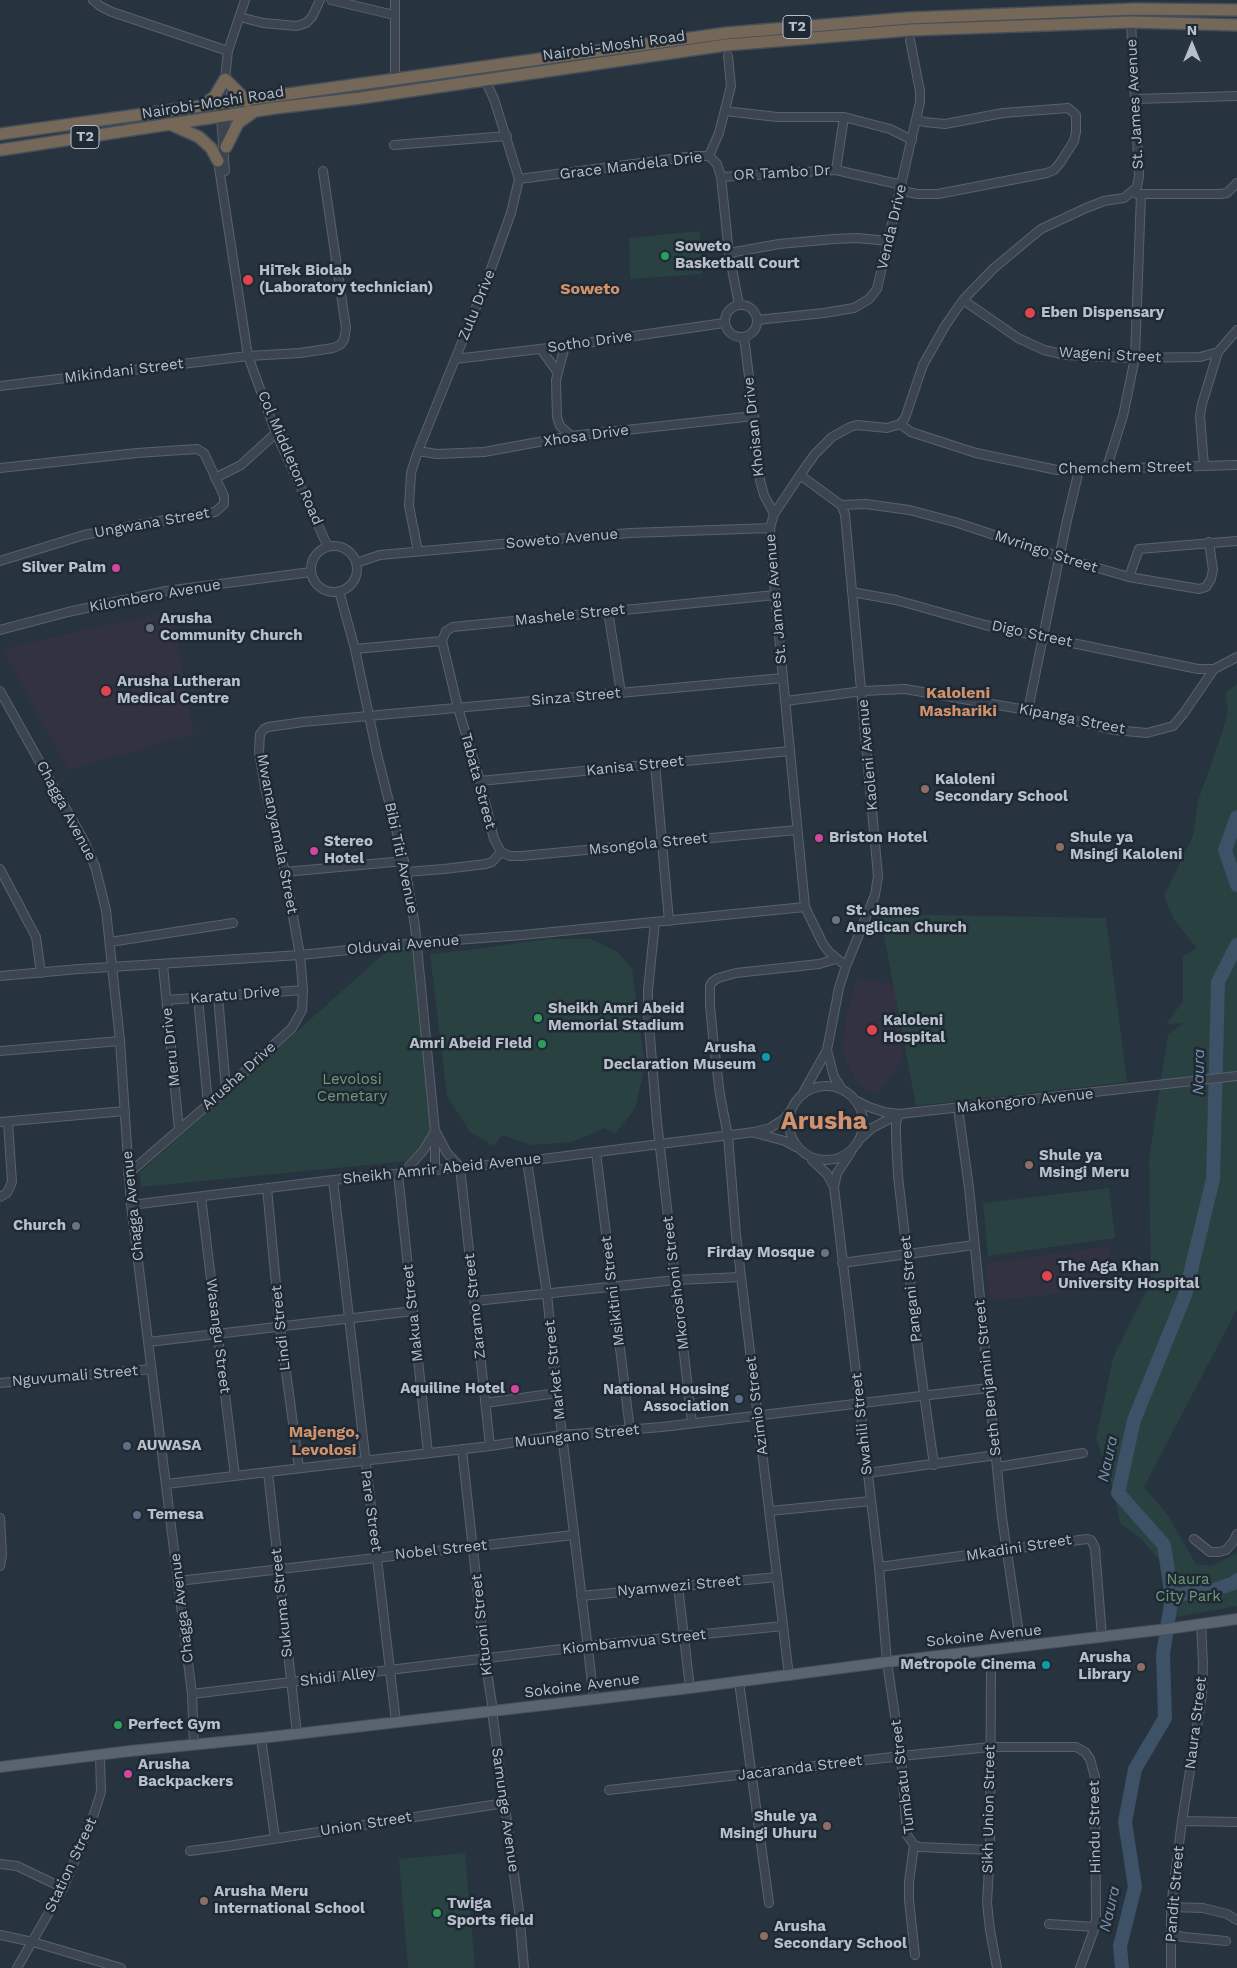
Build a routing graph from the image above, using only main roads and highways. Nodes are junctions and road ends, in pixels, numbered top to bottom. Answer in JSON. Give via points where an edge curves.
{"nodes":[{"id":1,"x":1237,"y":10,"type":"edge"},
{"id":2,"x":1237,"y":25,"type":"edge"},
{"id":3,"x":247,"y":101,"type":"junction"},
{"id":4,"x":200,"y":106,"type":"junction"},
{"id":5,"x":223,"y":110,"type":"junction"},
{"id":6,"x":256,"y":111,"type":"junction"},
{"id":7,"x":170,"y":124,"type":"junction"},
{"id":8,"x":0,"y":134,"type":"edge"},
{"id":9,"x":226,"y":147,"type":"road end"},
{"id":10,"x":0,"y":150,"type":"edge"},
{"id":11,"x":218,"y":161,"type":"road end"},
{"id":12,"x":1237,"y":1619,"type":"edge"},
{"id":13,"x":0,"y":1767,"type":"edge"}],
"edges":[{"from":1,"to":3,"type":"highway","name":"Nairobi-Moshi Road","number":"T2","via":[[1134,9],[890,19],[727,33]]},
{"from":2,"to":6,"type":"highway","name":"Nairobi-Moshi Road","number":"T2","via":[[1131,22],[910,30],[736,45]]},
{"from":3,"to":4,"type":"highway","via":[[226,79],[215,96]]},
{"from":3,"to":5,"type":"highway","name":"Nairobi-Moshi Road","number":"T2"},
{"from":4,"to":5,"type":"highway","name":"Nairobi-Moshi Road","number":"T2"},
{"from":4,"to":8,"type":"highway","name":"Nairobi-Moshi Road","number":"T2"},
{"from":5,"to":6,"type":"highway","name":"Nairobi-Moshi Road","number":"T2"},
{"from":5,"to":7,"type":"highway","name":"Nairobi-Moshi Road","number":"T2"},
{"from":6,"to":9,"type":"highway","via":[[238,123]]},
{"from":7,"to":10,"type":"highway","name":"Nairobi-Moshi Road","number":"T2"},
{"from":7,"to":11,"type":"highway","via":[[199,137],[211,148]]},
{"from":12,"to":13,"type":"main road","name":"Sokoine Avenue","via":[[690,1688]]}]}
